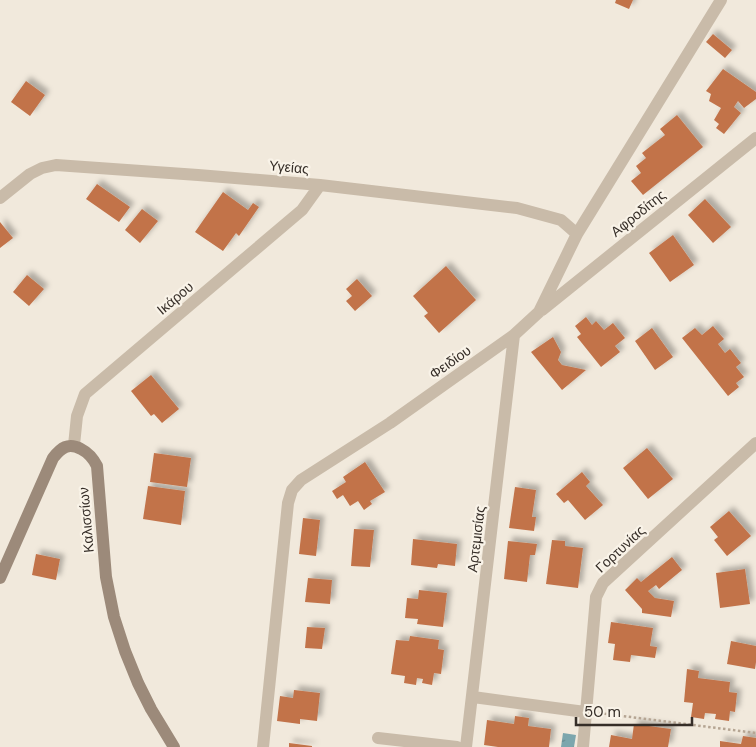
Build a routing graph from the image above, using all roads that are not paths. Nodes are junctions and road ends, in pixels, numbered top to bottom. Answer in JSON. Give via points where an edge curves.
{"nodes":[{"id":1,"x":721,"y":0,"type":"edge"},
{"id":2,"x":756,"y":138,"type":"edge"},
{"id":3,"x":320,"y":185,"type":"junction"},
{"id":4,"x":0,"y":198,"type":"edge"},
{"id":5,"x":577,"y":234,"type":"junction"},
{"id":6,"x":540,"y":312,"type":"junction"},
{"id":7,"x":514,"y":335,"type":"junction"},
{"id":8,"x":756,"y":443,"type":"edge"},
{"id":9,"x":74,"y":445,"type":"junction"},
{"id":10,"x":0,"y":578,"type":"edge"},
{"id":11,"x":473,"y":697,"type":"junction"},
{"id":12,"x":585,"y":712,"type":"junction"},
{"id":13,"x":378,"y":738,"type":"dead end"},
{"id":14,"x":174,"y":747,"type":"edge"},
{"id":15,"x":263,"y":747,"type":"edge"},
{"id":16,"x":457,"y":747,"type":"edge"},
{"id":17,"x":466,"y":747,"type":"edge"},
{"id":18,"x":583,"y":747,"type":"edge"}],
"edges":[{"from":1,"to":5,"type":"street","name":"Φειδίου"},
{"from":2,"to":6,"type":"street","name":"Αφροδίτης"},
{"from":3,"to":4,"type":"street","name":"Υγείας","via":[[56,165],[30,174]]},
{"from":3,"to":5,"type":"street","name":"Υγείας","via":[[517,208],[561,220]]},
{"from":3,"to":9,"type":"street","name":"Ικάρου","via":[[302,210],[85,394],[77,416]]},
{"from":5,"to":6,"type":"street","name":"Φειδίου"},
{"from":6,"to":7,"type":"street","name":"Φειδίου"},
{"from":7,"to":11,"type":"street","name":"Αρτεμισίας"},
{"from":7,"to":15,"type":"street","name":"Φειδίου","via":[[390,423],[301,480],[292,490],[288,503]]},
{"from":8,"to":12,"type":"street","name":"Γορτυνίας","via":[[603,583],[596,597]]},
{"from":9,"to":10,"type":"main road","via":[[64,447],[53,458]]},
{"from":9,"to":14,"type":"main road","name":"Καλισσίων","via":[[93,457],[97,466],[106,578],[125,651],[142,692]]},
{"from":11,"to":12,"type":"street"},
{"from":11,"to":17,"type":"street","name":"Αρτεμισίας"},
{"from":12,"to":18,"type":"street","name":"Γορτυνίας"},
{"from":13,"to":16,"type":"street"}]}
